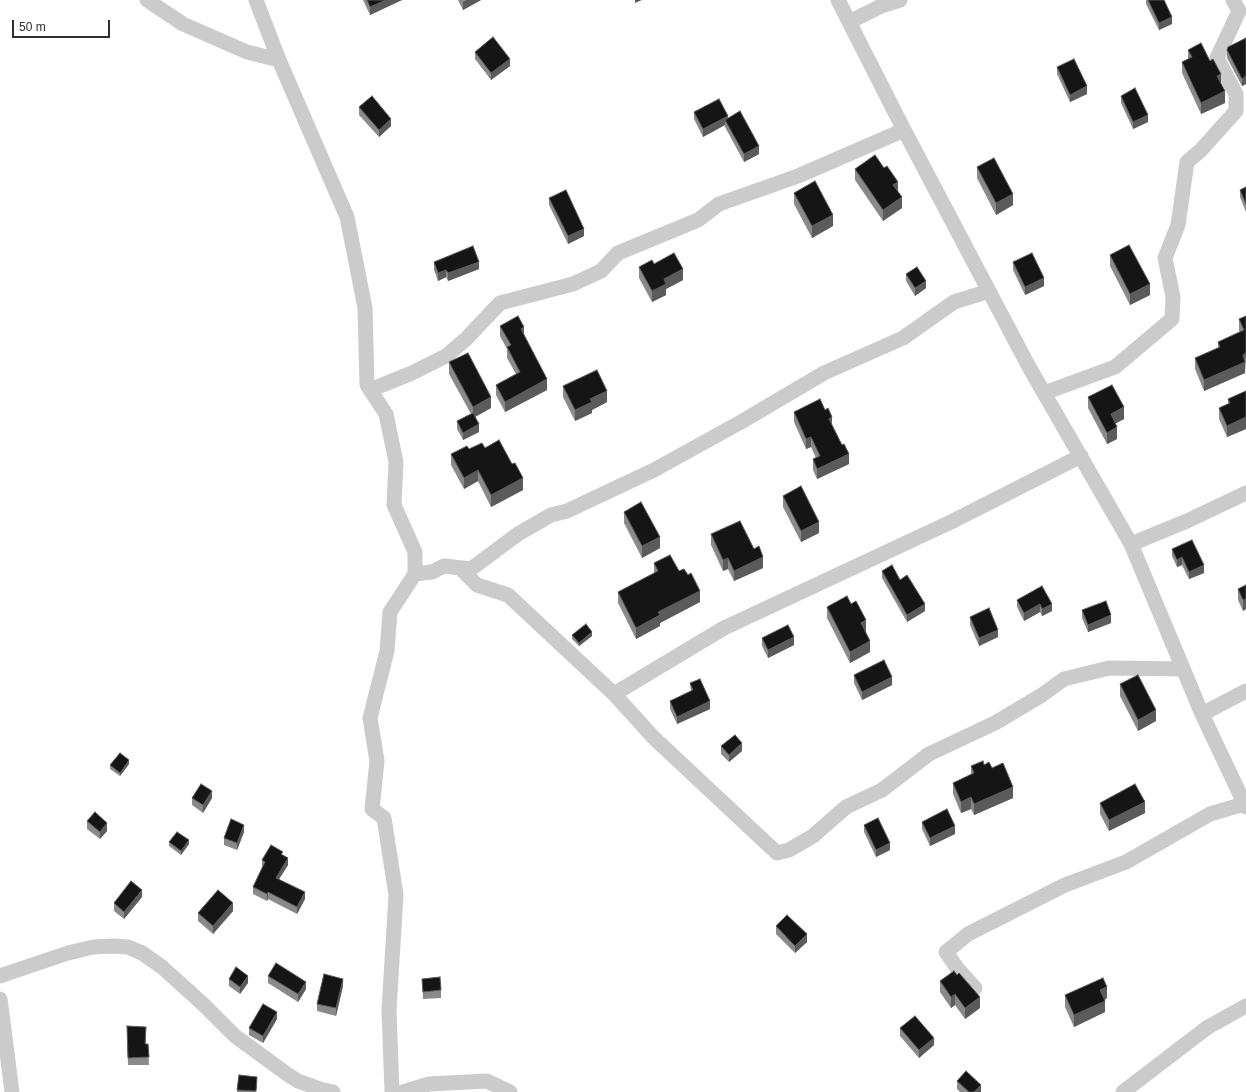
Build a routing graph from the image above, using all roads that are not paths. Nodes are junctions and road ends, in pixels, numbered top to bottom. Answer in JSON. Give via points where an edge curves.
{"nodes":[{"id":1,"x":147,"y":0,"type":"edge"},
{"id":2,"x":256,"y":0,"type":"edge"},
{"id":3,"x":838,"y":0,"type":"edge"},
{"id":4,"x":900,"y":0,"type":"edge"},
{"id":5,"x":1233,"y":0,"type":"edge"},
{"id":6,"x":849,"y":22,"type":"junction"},
{"id":7,"x":279,"y":60,"type":"junction"},
{"id":8,"x":904,"y":130,"type":"junction"},
{"id":9,"x":989,"y":291,"type":"junction"},
{"id":10,"x":370,"y":390,"type":"junction"},
{"id":11,"x":1044,"y":393,"type":"junction"},
{"id":12,"x":1081,"y":456,"type":"junction"},
{"id":13,"x":1246,"y":492,"type":"edge"},
{"id":14,"x":1131,"y":544,"type":"junction"},
{"id":15,"x":460,"y":568,"type":"junction"},
{"id":16,"x":415,"y":574,"type":"junction"},
{"id":17,"x":1183,"y":669,"type":"junction"},
{"id":18,"x":1246,"y":692,"type":"edge"},
{"id":19,"x":614,"y":694,"type":"junction"},
{"id":20,"x":1202,"y":714,"type":"junction"},
{"id":21,"x":1245,"y":805,"type":"edge"},
{"id":22,"x":0,"y":976,"type":"edge"},
{"id":23,"x":975,"y":988,"type":"dead end"},
{"id":24,"x":0,"y":999,"type":"edge"},
{"id":25,"x":1246,"y":1006,"type":"edge"},
{"id":26,"x":503,"y":1090,"type":"edge"},
{"id":27,"x":12,"y":1092,"type":"edge"},
{"id":28,"x":334,"y":1092,"type":"edge"},
{"id":29,"x":392,"y":1092,"type":"edge"},
{"id":30,"x":403,"y":1092,"type":"edge"},
{"id":31,"x":1123,"y":1092,"type":"edge"}],
"edges":[{"from":1,"to":7,"type":"street","via":[[183,24],[247,52]]},
{"from":2,"to":7,"type":"street"},
{"from":3,"to":6,"type":"street"},
{"from":4,"to":6,"type":"street","via":[[881,6]]},
{"from":5,"to":11,"type":"street","via":[[1239,11],[1217,58],[1236,94],[1236,111],[1202,150],[1187,162],[1178,225],[1165,258],[1173,297],[1172,319],[1115,367]]},
{"from":6,"to":8,"type":"street"},
{"from":7,"to":10,"type":"street","via":[[347,216],[365,308],[367,385]]},
{"from":8,"to":9,"type":"street"},
{"from":8,"to":10,"type":"street","via":[[798,176],[719,204],[698,220],[618,253],[601,271],[573,284],[500,302],[466,339],[446,356]]},
{"from":9,"to":11,"type":"street"},
{"from":9,"to":15,"type":"street","via":[[954,302],[903,338],[824,373],[654,470],[567,511],[551,515],[512,537],[471,569]]},
{"from":10,"to":16,"type":"street","via":[[386,414],[396,462],[394,506],[415,552]]},
{"from":11,"to":12,"type":"street"},
{"from":12,"to":14,"type":"street"},
{"from":12,"to":19,"type":"street","via":[[953,522],[724,628]]},
{"from":13,"to":14,"type":"street","via":[[1187,521]]},
{"from":14,"to":17,"type":"street"},
{"from":15,"to":16,"type":"street","via":[[444,566],[432,572]]},
{"from":15,"to":19,"type":"street","via":[[477,585],[508,595]]},
{"from":16,"to":29,"type":"street","via":[[390,612],[387,652],[370,718],[377,761],[372,809],[384,818],[396,895],[389,1010]]},
{"from":17,"to":19,"type":"street","via":[[1109,668],[1064,679],[1042,696],[995,723],[928,754],[882,790],[846,807],[813,836],[789,850],[777,853],[654,738]]},
{"from":17,"to":20,"type":"street"},
{"from":18,"to":20,"type":"street"},
{"from":20,"to":21,"type":"street"},
{"from":21,"to":23,"type":"street","via":[[1210,814],[1126,862],[1065,885],[968,934],[946,952]]},
{"from":22,"to":28,"type":"street","via":[[93,947],[128,947],[162,967],[235,1036],[287,1074],[298,1081]]},
{"from":24,"to":27,"type":"street"},
{"from":25,"to":31,"type":"street","via":[[1208,1027]]},
{"from":26,"to":30,"type":"street","via":[[487,1081],[429,1084]]}]}
